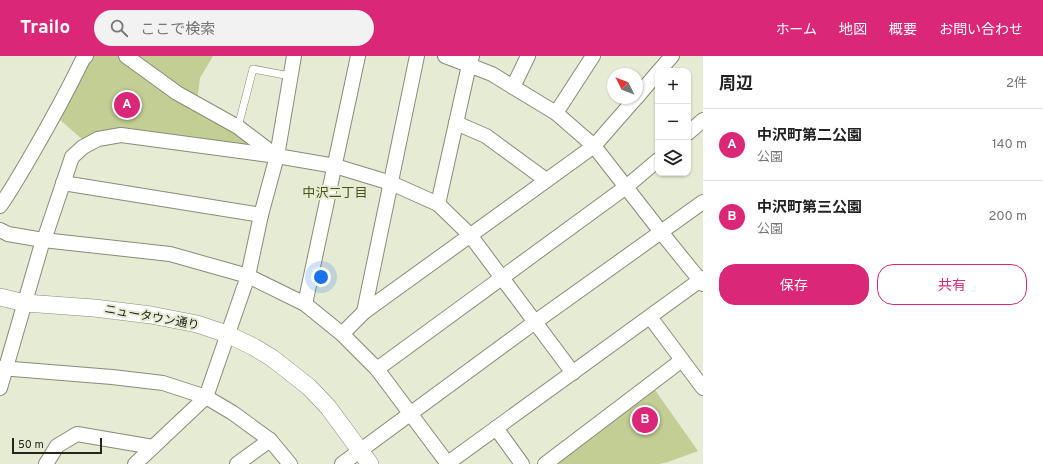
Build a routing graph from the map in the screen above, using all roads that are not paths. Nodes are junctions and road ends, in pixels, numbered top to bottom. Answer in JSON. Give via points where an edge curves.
{"nodes":[{"id":1,"x":86,"y":56,"type":"edge"},
{"id":2,"x":126,"y":56,"type":"edge"},
{"id":3,"x":294,"y":56,"type":"edge"},
{"id":4,"x":358,"y":56,"type":"edge"},
{"id":5,"x":417,"y":56,"type":"edge"},
{"id":6,"x":445,"y":56,"type":"edge"},
{"id":7,"x":528,"y":56,"type":"edge"},
{"id":8,"x":593,"y":56,"type":"edge"},
{"id":9,"x":672,"y":56,"type":"edge"},
{"id":10,"x":470,"y":61,"type":"edge"},
{"id":11,"x":662,"y":68,"type":"edge"},
{"id":12,"x":290,"y":76,"type":"junction"},
{"id":13,"x":655,"y":76,"type":"edge"},
{"id":14,"x":513,"y":87,"type":"junction"},
{"id":15,"x":643,"y":89,"type":"edge"},
{"id":16,"x":630,"y":104,"type":"edge"},
{"id":17,"x":556,"y":113,"type":"junction"},
{"id":18,"x":703,"y":120,"type":"edge"},
{"id":19,"x":456,"y":123,"type":"junction"},
{"id":20,"x":238,"y":127,"type":"junction"},
{"id":21,"x":691,"y":130,"type":"edge"},
{"id":22,"x":594,"y":146,"type":"junction"},
{"id":23,"x":277,"y":156,"type":"junction"},
{"id":24,"x":655,"y":163,"type":"edge"},
{"id":25,"x":335,"y":166,"type":"junction"},
{"id":26,"x":546,"y":180,"type":"junction"},
{"id":27,"x":63,"y":183,"type":"junction"},
{"id":28,"x":391,"y":184,"type":"junction"},
{"id":29,"x":626,"y":187,"type":"junction"},
{"id":30,"x":703,"y":202,"type":"edge"},
{"id":31,"x":438,"y":204,"type":"junction"},
{"id":32,"x":0,"y":206,"type":"edge"},
{"id":33,"x":261,"y":215,"type":"junction"},
{"id":34,"x":0,"y":230,"type":"edge"},
{"id":35,"x":661,"y":232,"type":"junction"},
{"id":36,"x":470,"y":235,"type":"junction"},
{"id":37,"x":44,"y":240,"type":"junction"},
{"id":38,"x":248,"y":276,"type":"junction"},
{"id":39,"x":502,"y":278,"type":"junction"},
{"id":40,"x":702,"y":281,"type":"edge"},
{"id":41,"x":0,"y":297,"type":"edge"},
{"id":42,"x":25,"y":303,"type":"junction"},
{"id":43,"x":305,"y":304,"type":"junction"},
{"id":44,"x":364,"y":312,"type":"junction"},
{"id":45,"x":650,"y":317,"type":"junction"},
{"id":46,"x":535,"y":322,"type":"junction"},
{"id":47,"x":227,"y":334,"type":"junction"},
{"id":48,"x":342,"y":334,"type":"junction"},
{"id":49,"x":682,"y":360,"type":"junction"},
{"id":50,"x":3,"y":368,"type":"edge"},
{"id":51,"x":377,"y":369,"type":"junction"},
{"id":52,"x":573,"y":373,"type":"junction"},
{"id":53,"x":0,"y":388,"type":"edge"},
{"id":54,"x":703,"y":388,"type":"edge"},
{"id":55,"x":206,"y":396,"type":"junction"},
{"id":56,"x":411,"y":414,"type":"junction"},
{"id":57,"x":496,"y":428,"type":"junction"},
{"id":58,"x":270,"y":440,"type":"junction"},
{"id":59,"x":153,"y":447,"type":"junction"},
{"id":60,"x":365,"y":458,"type":"edge"},
{"id":61,"x":46,"y":464,"type":"edge"},
{"id":62,"x":135,"y":464,"type":"edge"},
{"id":63,"x":236,"y":464,"type":"edge"},
{"id":64,"x":290,"y":464,"type":"edge"},
{"id":65,"x":342,"y":464,"type":"edge"},
{"id":66,"x":448,"y":464,"type":"edge"},
{"id":67,"x":522,"y":464,"type":"edge"},
{"id":68,"x":545,"y":464,"type":"edge"}],
"edges":[{"from":1,"to":32,"type":"street","via":[[66,95]]},
{"from":2,"to":20,"type":"street","via":[[177,93]]},
{"from":3,"to":12,"type":"street"},
{"from":4,"to":25,"type":"street"},
{"from":5,"to":28,"type":"street"},
{"from":6,"to":10,"type":"street"},
{"from":7,"to":14,"type":"street"},
{"from":8,"to":17,"type":"street"},
{"from":9,"to":11,"type":"street"},
{"from":10,"to":14,"type":"street"},
{"from":10,"to":19,"type":"street"},
{"from":12,"to":20,"type":"lane","via":[[253,69]]},
{"from":12,"to":23,"type":"street"},
{"from":13,"to":15,"type":"street"},
{"from":14,"to":17,"type":"street"},
{"from":16,"to":22,"type":"street"},
{"from":17,"to":22,"type":"street"},
{"from":18,"to":21,"type":"street"},
{"from":19,"to":26,"type":"street","via":[[486,136]]},
{"from":19,"to":31,"type":"street"},
{"from":20,"to":23,"type":"street"},
{"from":22,"to":26,"type":"street"},
{"from":22,"to":29,"type":"street"},
{"from":23,"to":25,"type":"street"},
{"from":23,"to":27,"type":"street","via":[[120,135],[98,138],[83,147],[72,157]]},
{"from":23,"to":33,"type":"street"},
{"from":24,"to":29,"type":"street"},
{"from":25,"to":28,"type":"street"},
{"from":25,"to":43,"type":"street"},
{"from":26,"to":36,"type":"street"},
{"from":27,"to":33,"type":"street"},
{"from":27,"to":37,"type":"street"},
{"from":28,"to":31,"type":"street"},
{"from":28,"to":44,"type":"street"},
{"from":29,"to":35,"type":"street"},
{"from":29,"to":39,"type":"street"},
{"from":30,"to":35,"type":"street"},
{"from":31,"to":36,"type":"street"},
{"from":33,"to":38,"type":"street"},
{"from":34,"to":37,"type":"street","via":[[8,234]]},
{"from":35,"to":40,"type":"street"},
{"from":35,"to":46,"type":"street"},
{"from":36,"to":39,"type":"street"},
{"from":36,"to":44,"type":"street"},
{"from":37,"to":38,"type":"street","via":[[170,254]]},
{"from":37,"to":42,"type":"street"},
{"from":38,"to":43,"type":"street"},
{"from":38,"to":47,"type":"street"},
{"from":39,"to":46,"type":"street"},
{"from":39,"to":51,"type":"street"},
{"from":40,"to":45,"type":"street"},
{"from":41,"to":42,"type":"street","name":"ニュータウン通り"},
{"from":42,"to":47,"type":"street","name":"ニュータウン通り","via":[[151,315],[197,324]]},
{"from":42,"to":50,"type":"street"},
{"from":43,"to":48,"type":"street"},
{"from":44,"to":48,"type":"street"},
{"from":45,"to":49,"type":"street"},
{"from":45,"to":52,"type":"street"},
{"from":46,"to":52,"type":"street"},
{"from":46,"to":56,"type":"street"},
{"from":47,"to":55,"type":"street"},
{"from":47,"to":60,"type":"street","name":"ニュータウン通り","via":[[272,358],[309,388],[328,407]]},
{"from":48,"to":51,"type":"street"},
{"from":49,"to":54,"type":"street"},
{"from":49,"to":68,"type":"street"},
{"from":50,"to":53,"type":"street"},
{"from":50,"to":55,"type":"street","via":[[163,383]]},
{"from":51,"to":56,"type":"street"},
{"from":52,"to":57,"type":"street"},
{"from":55,"to":58,"type":"street"},
{"from":55,"to":59,"type":"street"},
{"from":56,"to":60,"type":"street"},
{"from":56,"to":66,"type":"street"},
{"from":57,"to":66,"type":"street"},
{"from":57,"to":67,"type":"street"},
{"from":58,"to":63,"type":"street"},
{"from":58,"to":64,"type":"street"},
{"from":59,"to":61,"type":"street","via":[[77,434],[57,446]]},
{"from":59,"to":62,"type":"street"},
{"from":60,"to":65,"type":"street"}]}
